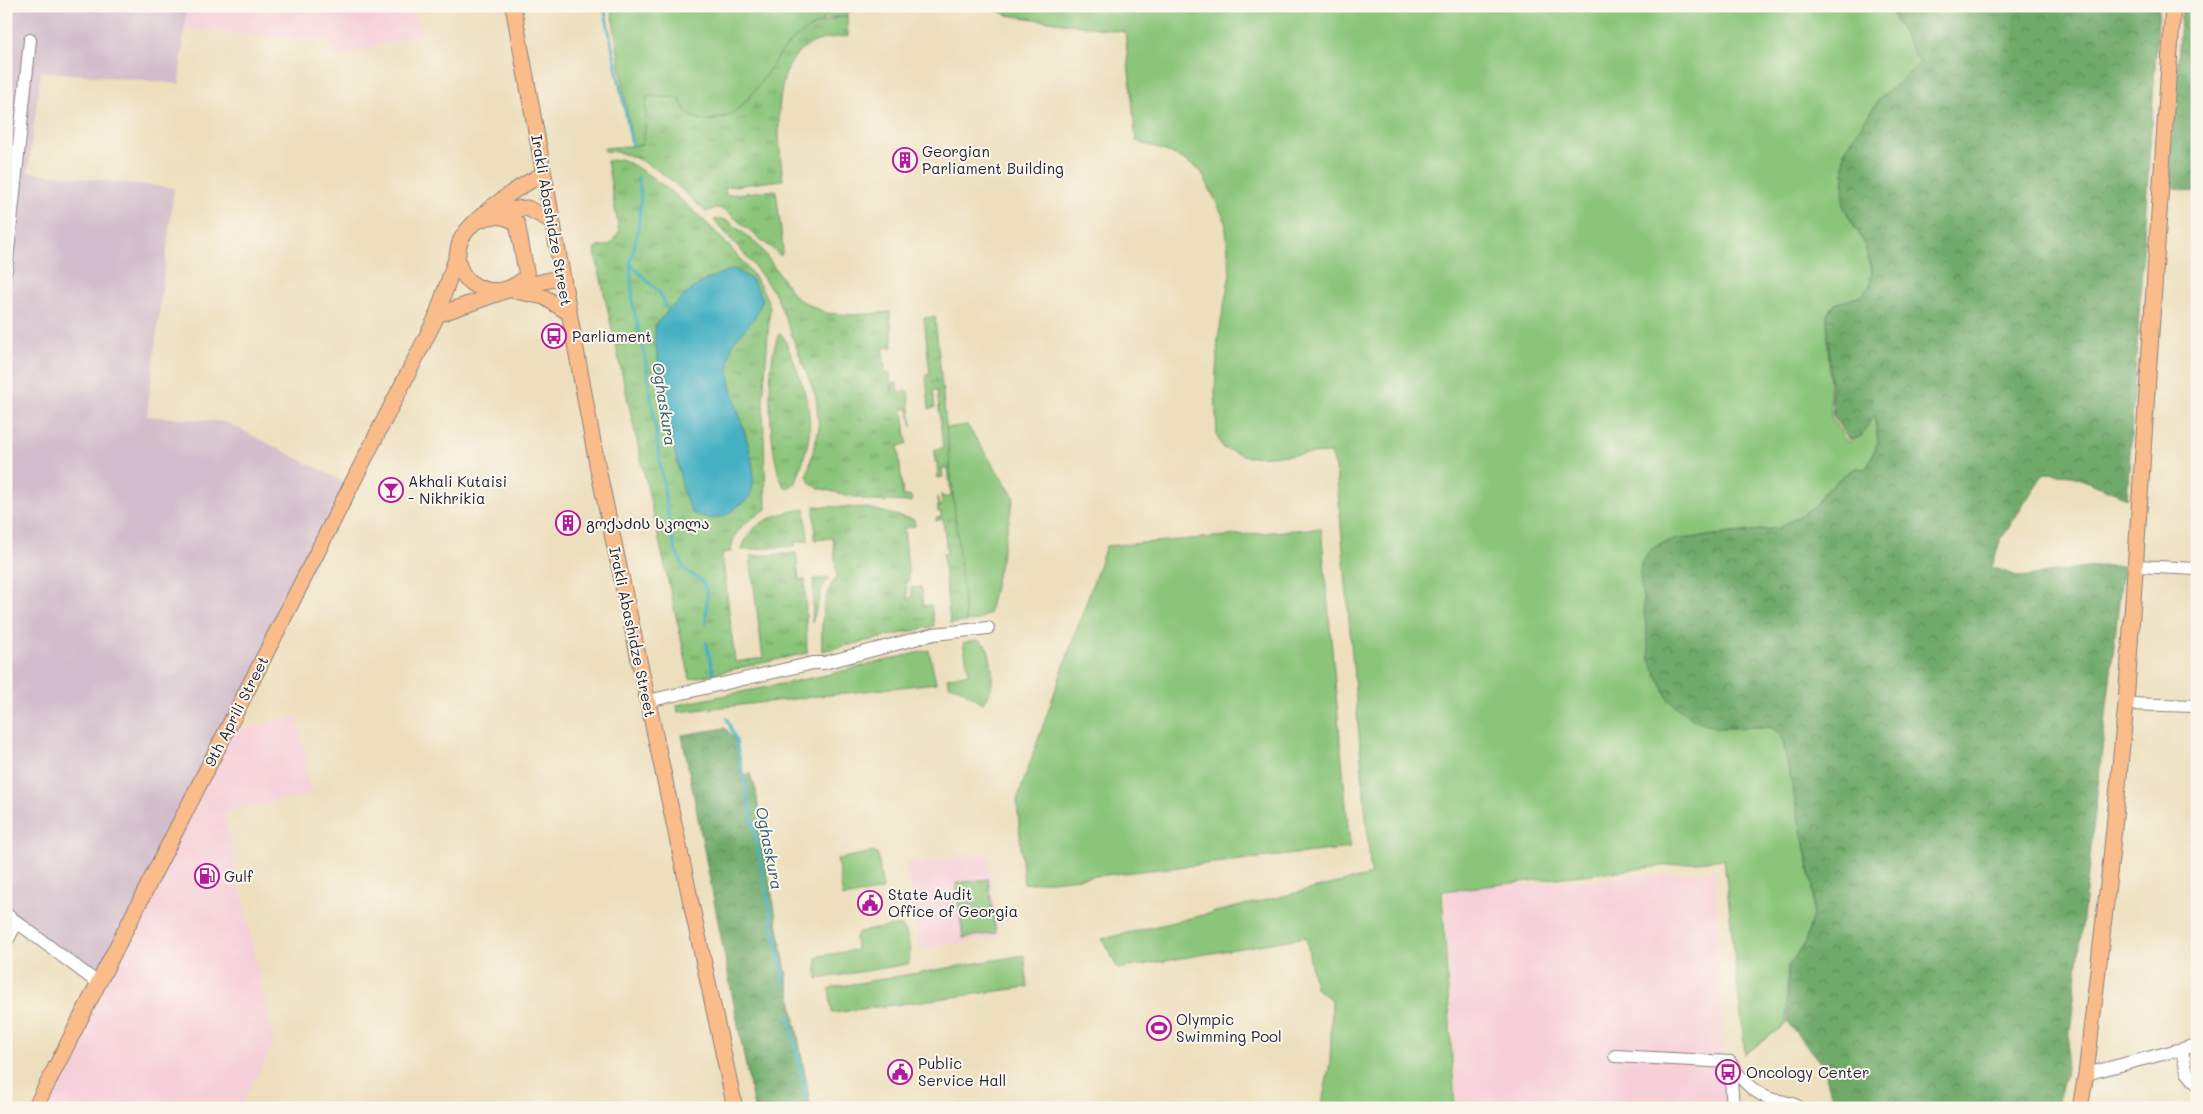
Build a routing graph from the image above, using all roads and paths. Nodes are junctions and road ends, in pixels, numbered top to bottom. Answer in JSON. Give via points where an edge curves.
{"nodes":[{"id":1,"x":513,"y":6,"type":"edge"},
{"id":2,"x":2173,"y":6,"type":"edge"},
{"id":3,"x":30,"y":40,"type":"dead end"},
{"id":4,"x":542,"y":175,"type":"junction"},
{"id":5,"x":489,"y":212,"type":"junction"},
{"id":6,"x":552,"y":221,"type":"junction"},
{"id":7,"x":474,"y":222,"type":"junction"},
{"id":8,"x":458,"y":253,"type":"junction"},
{"id":9,"x":6,"y":270,"type":"edge"},
{"id":10,"x":562,"y":278,"type":"junction"},
{"id":11,"x":508,"y":290,"type":"junction"},
{"id":12,"x":569,"y":313,"type":"junction"},
{"id":13,"x":437,"y":315,"type":"junction"},
{"id":14,"x":2137,"y":566,"type":"junction"},
{"id":15,"x":2197,"y":569,"type":"edge"},
{"id":16,"x":988,"y":628,"type":"dead end"},
{"id":17,"x":648,"y":701,"type":"junction"},
{"id":18,"x":2126,"y":704,"type":"junction"},
{"id":19,"x":2197,"y":706,"type":"edge"},
{"id":20,"x":6,"y":914,"type":"edge"},
{"id":21,"x":17,"y":922,"type":"junction"},
{"id":22,"x":6,"y":943,"type":"edge"},
{"id":23,"x":98,"y":983,"type":"junction"},
{"id":24,"x":2197,"y":1046,"type":"edge"},
{"id":25,"x":2182,"y":1051,"type":"junction"},
{"id":26,"x":1615,"y":1056,"type":"dead end"},
{"id":27,"x":1730,"y":1062,"type":"junction"},
{"id":28,"x":2086,"y":1074,"type":"junction"},
{"id":29,"x":2197,"y":1084,"type":"edge"},
{"id":30,"x":35,"y":1108,"type":"edge"},
{"id":31,"x":735,"y":1108,"type":"edge"},
{"id":32,"x":1733,"y":1108,"type":"edge"},
{"id":33,"x":1800,"y":1108,"type":"edge"},
{"id":34,"x":2080,"y":1108,"type":"edge"}],
"edges":[{"from":1,"to":4,"type":"main road","name":"Irakli Abashidze Street"},
{"from":2,"to":14,"type":"main road"},
{"from":3,"to":9,"type":"street"},
{"from":4,"to":5,"type":"main road","via":[[522,184]]},
{"from":4,"to":6,"type":"main road","name":"Irakli Abashidze Street"},
{"from":5,"to":6,"type":"main road","via":[[527,208]]},
{"from":5,"to":7,"type":"main road"},
{"from":6,"to":10,"type":"main road","name":"Irakli Abashidze Street"},
{"from":7,"to":8,"type":"main road","via":[[464,233]]},
{"from":7,"to":11,"type":"main road","via":[[497,216],[516,223],[527,276]]},
{"from":8,"to":11,"type":"main road","via":[[460,267],[468,280],[494,292]]},
{"from":8,"to":13,"type":"main road","name":"9th Aprili Street"},
{"from":10,"to":11,"type":"main road"},
{"from":10,"to":12,"type":"main road","name":"Irakli Abashidze Street"},
{"from":11,"to":12,"type":"main road","via":[[544,298]]},
{"from":11,"to":13,"type":"main road"},
{"from":12,"to":17,"type":"main road","name":"Irakli Abashidze Street"},
{"from":13,"to":23,"type":"main road","name":"9th Aprili Street"},
{"from":14,"to":15,"type":"street"},
{"from":14,"to":18,"type":"main road"},
{"from":16,"to":17,"type":"street","via":[[951,630],[824,663],[812,663]]},
{"from":17,"to":31,"type":"main road","name":"Irakli Abashidze Street"},
{"from":18,"to":19,"type":"street"},
{"from":18,"to":28,"type":"main road"},
{"from":20,"to":21,"type":"street"},
{"from":21,"to":22,"type":"street"},
{"from":21,"to":23,"type":"street"},
{"from":23,"to":30,"type":"main road","name":"9th Aprili Street"},
{"from":24,"to":25,"type":"street"},
{"from":25,"to":28,"type":"street"},
{"from":25,"to":29,"type":"street","via":[[2187,1072]]},
{"from":26,"to":27,"type":"street"},
{"from":27,"to":32,"type":"street"},
{"from":27,"to":33,"type":"street","via":[[1738,1076],[1755,1091]]},
{"from":28,"to":34,"type":"main road"}]}
